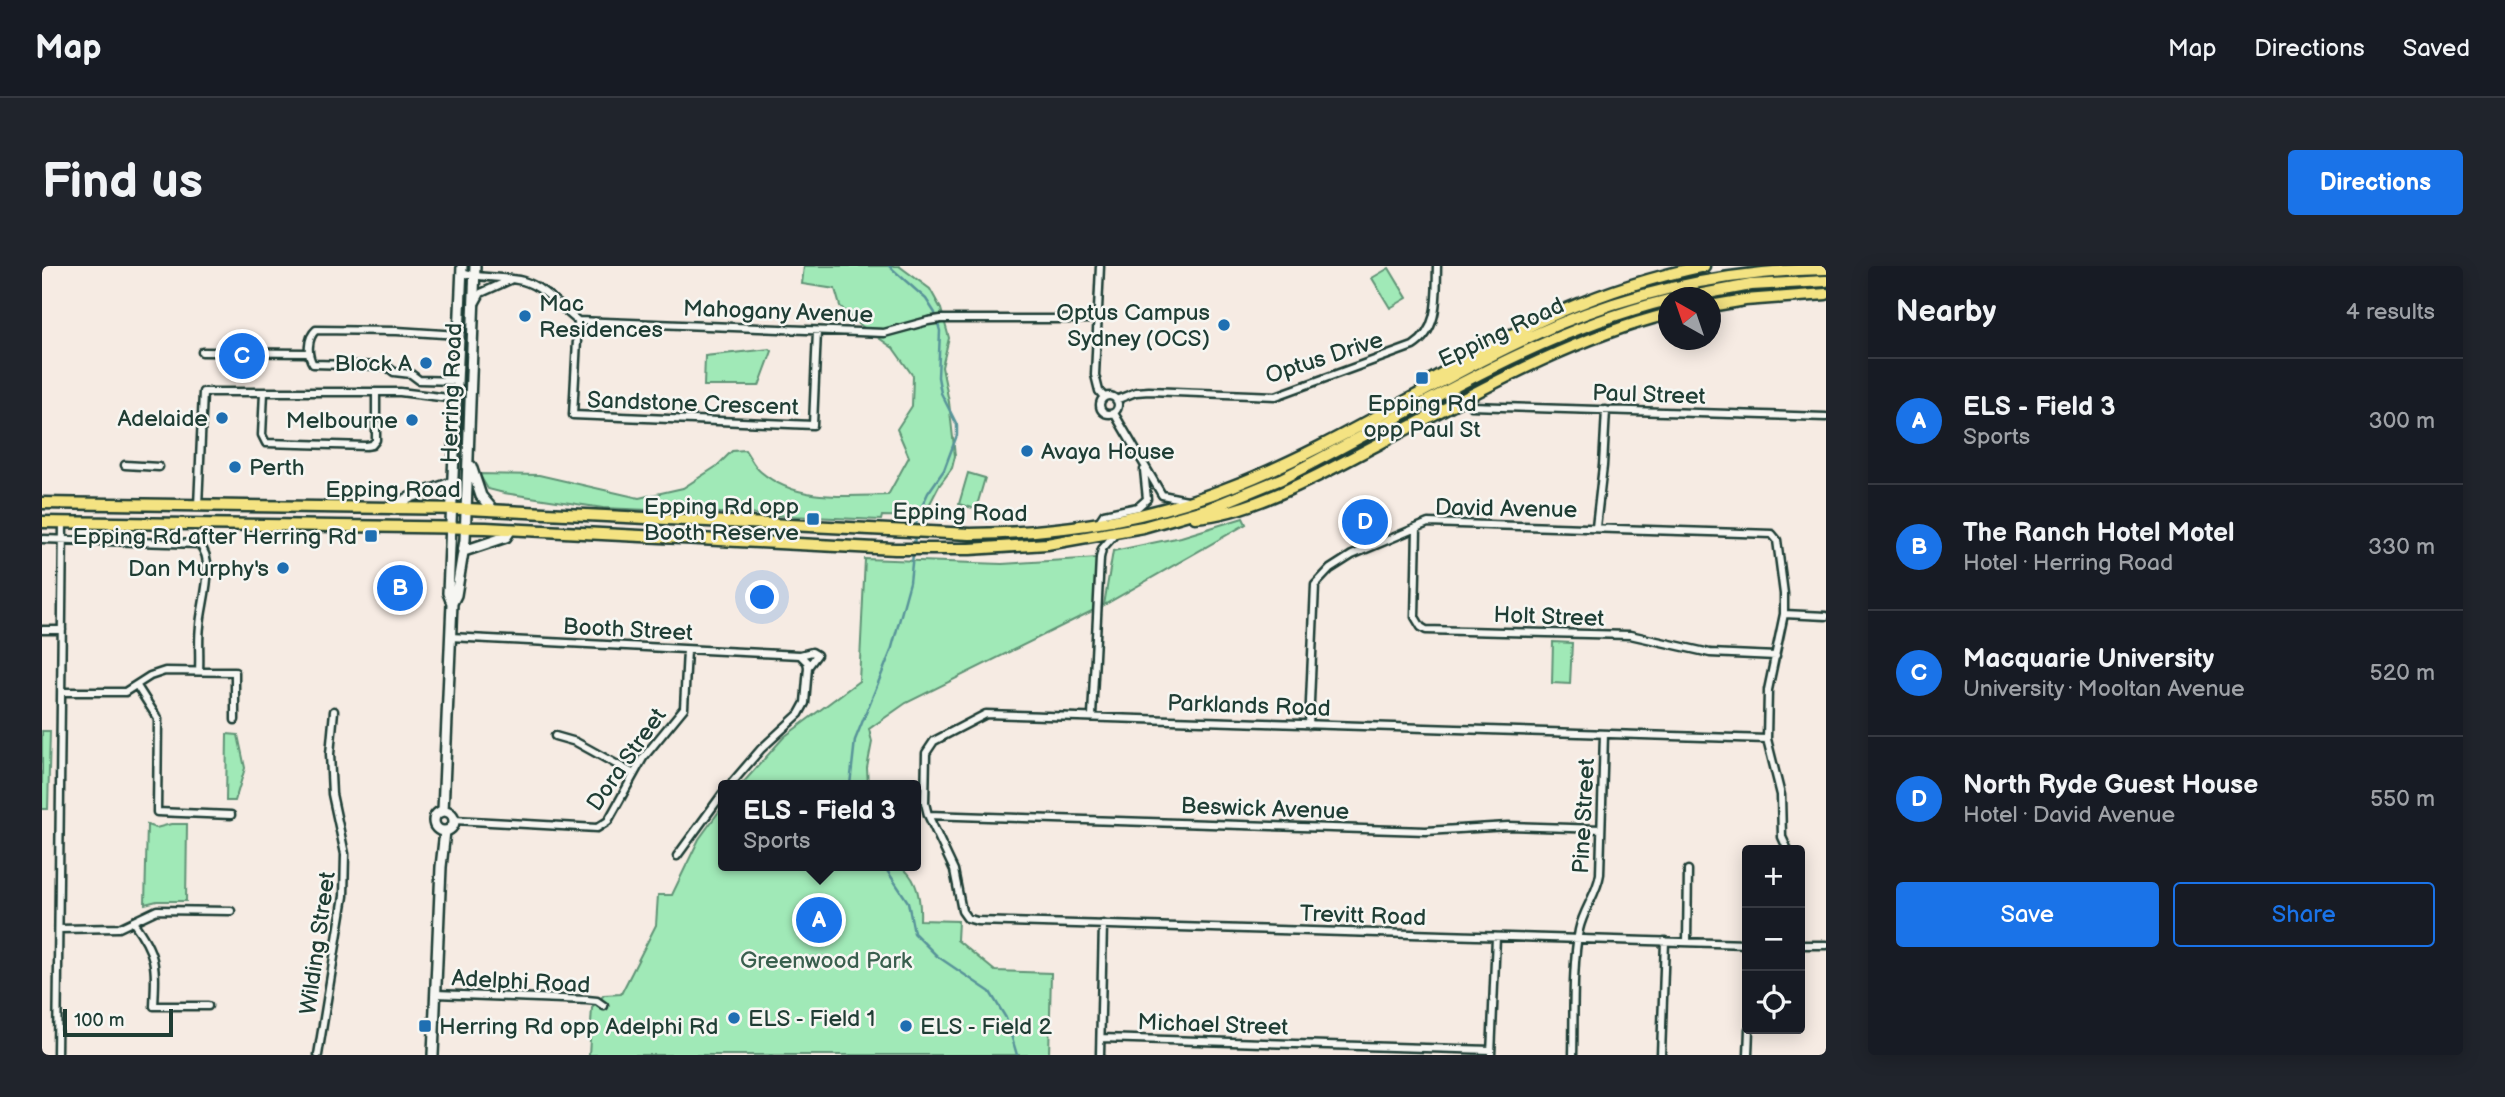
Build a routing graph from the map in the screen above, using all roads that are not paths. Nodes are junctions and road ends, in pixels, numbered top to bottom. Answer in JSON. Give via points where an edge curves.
{"nodes":[{"id":1,"x":475,"y":266,"type":"edge"},
{"id":2,"x":1100,"y":266,"type":"edge"},
{"id":3,"x":1437,"y":266,"type":"edge"},
{"id":4,"x":1704,"y":266,"type":"edge"},
{"id":5,"x":462,"y":269,"type":"edge"},
{"id":6,"x":1826,"y":269,"type":"edge"},
{"id":7,"x":474,"y":277,"type":"junction"},
{"id":8,"x":512,"y":279,"type":"junction"},
{"id":9,"x":1825,"y":281,"type":"edge"},
{"id":10,"x":1721,"y":291,"type":"edge"},
{"id":11,"x":1825,"y":294,"type":"edge"},
{"id":12,"x":1658,"y":303,"type":"edge"},
{"id":13,"x":1721,"y":304,"type":"edge"},
{"id":14,"x":473,"y":308,"type":"junction"},
{"id":15,"x":1658,"y":317,"type":"edge"},
{"id":16,"x":1098,"y":319,"type":"junction"},
{"id":17,"x":578,"y":321,"type":"junction"},
{"id":18,"x":817,"y":331,"type":"junction"},
{"id":19,"x":458,"y":335,"type":"junction"},
{"id":20,"x":202,"y":352,"type":"dead end"},
{"id":21,"x":309,"y":353,"type":"junction"},
{"id":22,"x":458,"y":381,"type":"junction"},
{"id":23,"x":264,"y":391,"type":"junction"},
{"id":24,"x":376,"y":393,"type":"junction"},
{"id":25,"x":1104,"y":397,"type":"junction"},
{"id":26,"x":456,"y":400,"type":"junction"},
{"id":27,"x":1116,"y":400,"type":"junction"},
{"id":28,"x":1471,"y":406,"type":"dead end"},
{"id":29,"x":1606,"y":410,"type":"junction"},
{"id":30,"x":1114,"y":413,"type":"junction"},
{"id":31,"x":1826,"y":417,"type":"edge"},
{"id":32,"x":1372,"y":419,"type":"junction"},
{"id":33,"x":468,"y":461,"type":"junction"},
{"id":34,"x":125,"y":465,"type":"dead end"},
{"id":35,"x":1143,"y":465,"type":"junction"},
{"id":36,"x":159,"y":467,"type":"dead end"},
{"id":37,"x":452,"y":482,"type":"junction"},
{"id":38,"x":1193,"y":501,"type":"junction"},
{"id":39,"x":42,"y":503,"type":"edge"},
{"id":40,"x":198,"y":506,"type":"junction"},
{"id":41,"x":394,"y":509,"type":"junction"},
{"id":42,"x":451,"y":509,"type":"junction"},
{"id":43,"x":467,"y":509,"type":"junction"},
{"id":44,"x":493,"y":510,"type":"junction"},
{"id":45,"x":1181,"y":517,"type":"junction"},
{"id":46,"x":42,"y":522,"type":"edge"},
{"id":47,"x":63,"y":523,"type":"junction"},
{"id":48,"x":1097,"y":524,"type":"junction"},
{"id":49,"x":1596,"y":527,"type":"junction"},
{"id":50,"x":451,"y":528,"type":"junction"},
{"id":51,"x":1417,"y":528,"type":"junction"},
{"id":52,"x":466,"y":529,"type":"junction"},
{"id":53,"x":510,"y":531,"type":"junction"},
{"id":54,"x":1116,"y":533,"type":"junction"},
{"id":55,"x":42,"y":539,"type":"edge"},
{"id":56,"x":63,"y":539,"type":"junction"},
{"id":57,"x":464,"y":551,"type":"junction"},
{"id":58,"x":452,"y":603,"type":"junction"},
{"id":59,"x":1784,"y":614,"type":"junction"},
{"id":60,"x":1826,"y":615,"type":"edge"},
{"id":61,"x":42,"y":630,"type":"edge"},
{"id":62,"x":62,"y":630,"type":"junction"},
{"id":63,"x":450,"y":637,"type":"junction"},
{"id":64,"x":687,"y":650,"type":"junction"},
{"id":65,"x":802,"y":656,"type":"junction"},
{"id":66,"x":1776,"y":656,"type":"junction"},
{"id":67,"x":808,"y":667,"type":"junction"},
{"id":68,"x":199,"y":671,"type":"junction"},
{"id":69,"x":137,"y":686,"type":"junction"},
{"id":70,"x":62,"y":692,"type":"junction"},
{"id":71,"x":334,"y":711,"type":"dead end"},
{"id":72,"x":1092,"y":716,"type":"junction"},
{"id":73,"x":234,"y":720,"type":"dead end"},
{"id":74,"x":1309,"y":725,"type":"junction"},
{"id":75,"x":1604,"y":734,"type":"junction"},
{"id":76,"x":555,"y":736,"type":"dead end"},
{"id":77,"x":1767,"y":739,"type":"junction"},
{"id":78,"x":634,"y":774,"type":"junction"},
{"id":79,"x":734,"y":780,"type":"edge"},
{"id":80,"x":718,"y":800,"type":"edge"},
{"id":81,"x":443,"y":811,"type":"junction"},
{"id":82,"x":231,"y":815,"type":"dead end"},
{"id":83,"x":928,"y":815,"type":"junction"},
{"id":84,"x":454,"y":820,"type":"junction"},
{"id":85,"x":1601,"y":829,"type":"junction"},
{"id":86,"x":445,"y":831,"type":"junction"},
{"id":87,"x":1786,"y":845,"type":"edge"},
{"id":88,"x":677,"y":856,"type":"dead end"},
{"id":89,"x":1688,"y":870,"type":"dead end"},
{"id":90,"x":231,"y":911,"type":"dead end"},
{"id":91,"x":977,"y":921,"type":"joint"},
{"id":92,"x":133,"y":922,"type":"junction"},
{"id":93,"x":1103,"y":924,"type":"junction"},
{"id":94,"x":59,"y":929,"type":"junction"},
{"id":95,"x":1496,"y":937,"type":"junction"},
{"id":96,"x":1577,"y":939,"type":"junction"},
{"id":97,"x":1665,"y":942,"type":"junction"},
{"id":98,"x":1686,"y":942,"type":"junction"},
{"id":99,"x":1742,"y":944,"type":"edge"},
{"id":100,"x":1805,"y":945,"type":"edge"},
{"id":101,"x":1826,"y":945,"type":"edge"},
{"id":102,"x":436,"y":994,"type":"junction"},
{"id":103,"x":208,"y":1006,"type":"dead end"},
{"id":104,"x":604,"y":1006,"type":"dead end"},
{"id":105,"x":1749,"y":1034,"type":"edge"},
{"id":106,"x":1101,"y":1038,"type":"junction"},
{"id":107,"x":1491,"y":1052,"type":"edge"},
{"id":108,"x":57,"y":1055,"type":"edge"},
{"id":109,"x":318,"y":1055,"type":"edge"},
{"id":110,"x":433,"y":1055,"type":"edge"},
{"id":111,"x":1100,"y":1055,"type":"edge"},
{"id":112,"x":1573,"y":1055,"type":"edge"},
{"id":113,"x":1661,"y":1055,"type":"edge"},
{"id":114,"x":1748,"y":1055,"type":"edge"}],
"edges":[{"from":1,"to":7,"type":"street","name":"Herring Road"},
{"from":2,"to":16,"type":"street"},
{"from":3,"to":27,"type":"street","name":"Optus Drive","via":[[1431,326],[1425,338],[1413,346],[1276,396],[1149,391]]},
{"from":4,"to":32,"type":"main road","via":[[1617,288],[1531,323]]},
{"from":5,"to":7,"type":"street"},
{"from":5,"to":19,"type":"street","name":"Herring Road"},
{"from":6,"to":32,"type":"main road","name":"Epping Road","via":[[1741,274],[1616,302],[1532,335]]},
{"from":7,"to":8,"type":"street"},
{"from":7,"to":14,"type":"street","name":"Herring Road"},
{"from":8,"to":14,"type":"street","via":[[481,293]]},
{"from":8,"to":17,"type":"street","via":[[540,289]]},
{"from":9,"to":10,"type":"main road"},
{"from":11,"to":13,"type":"main road"},
{"from":12,"to":45,"type":"main road","name":"Epping Road","via":[[1558,337],[1281,479]]},
{"from":14,"to":33,"type":"street","name":"Herring Road"},
{"from":15,"to":45,"type":"main road","via":[[1555,353],[1288,489],[1216,516]]},
{"from":16,"to":18,"type":"street","name":"Mahogany Avenue","via":[[928,321],[884,333]]},
{"from":16,"to":25,"type":"street","via":[[1095,375]]},
{"from":17,"to":18,"type":"street","name":"Mahogany Avenue"},
{"from":17,"to":18,"type":"street","name":"Sandstone Crescent","via":[[573,415],[699,421],[813,425]]},
{"from":19,"to":21,"type":"street","via":[[316,330]]},
{"from":19,"to":22,"type":"street","name":"Herring Road"},
{"from":20,"to":21,"type":"street"},
{"from":21,"to":22,"type":"street","via":[[313,364],[386,366],[419,380]]},
{"from":22,"to":26,"type":"street","name":"Herring Road"},
{"from":23,"to":24,"type":"street"},
{"from":23,"to":24,"type":"street","via":[[262,435],[267,443],[366,446],[376,440]]},
{"from":23,"to":40,"type":"street","via":[[203,392]]},
{"from":24,"to":26,"type":"street"},
{"from":25,"to":27,"type":"street"},
{"from":25,"to":30,"type":"street","via":[[1101,410]]},
{"from":26,"to":37,"type":"street","name":"Herring Road"},
{"from":27,"to":30,"type":"street"},
{"from":28,"to":29,"type":"street","name":"Paul Street"},
{"from":29,"to":31,"type":"street","name":"Paul Street"},
{"from":29,"to":49,"type":"street"},
{"from":30,"to":35,"type":"street"},
{"from":32,"to":38,"type":"main road","name":"Epping Road","via":[[1279,467]]},
{"from":33,"to":43,"type":"street","name":"Herring Road"},
{"from":33,"to":44,"type":"street","via":[[481,496]]},
{"from":34,"to":36,"type":"street"},
{"from":35,"to":38,"type":"street","via":[[1162,495]]},
{"from":35,"to":48,"type":"street","via":[[1147,499],[1138,507],[1104,514]]},
{"from":37,"to":41,"type":"street","via":[[399,501]]},
{"from":37,"to":42,"type":"street","name":"Herring Road"},
{"from":38,"to":48,"type":"main road","name":"Epping Road"},
{"from":39,"to":40,"type":"main road","name":"Epping Road"},
{"from":40,"to":41,"type":"main road","name":"Epping Road"},
{"from":41,"to":42,"type":"main road","name":"Epping Road"},
{"from":42,"to":43,"type":"main road","name":"Epping Road"},
{"from":42,"to":50,"type":"street","name":"Herring Road"},
{"from":43,"to":44,"type":"main road","name":"Epping Road"},
{"from":43,"to":52,"type":"street","name":"Herring Road"},
{"from":44,"to":48,"type":"main road","name":"Epping Road","via":[[898,531],[1007,533]]},
{"from":45,"to":54,"type":"main road","name":"Epping Road"},
{"from":46,"to":47,"type":"main road","name":"Epping Road"},
{"from":47,"to":50,"type":"main road","name":"Epping Road"},
{"from":47,"to":56,"type":"street"},
{"from":49,"to":51,"type":"street","name":"David Avenue","via":[[1440,522]]},
{"from":49,"to":59,"type":"street","name":"David Avenue","via":[[1772,534],[1778,546]]},
{"from":50,"to":52,"type":"main road","name":"Epping Road"},
{"from":50,"to":58,"type":"street","name":"Herring Road","via":[[448,593]]},
{"from":51,"to":66,"type":"street","name":"Holt Street","via":[[1415,617],[1426,630],[1630,635],[1710,653]]},
{"from":51,"to":74,"type":"street","name":"David Avenue","via":[[1352,555],[1315,585]]},
{"from":52,"to":53,"type":"main road","name":"Epping Road"},
{"from":52,"to":57,"type":"street","name":"Herring Road"},
{"from":53,"to":54,"type":"main road","name":"Epping Road","via":[[944,550],[1021,546]]},
{"from":53,"to":57,"type":"street","via":[[506,537]]},
{"from":54,"to":72,"type":"street","via":[[1100,554]]},
{"from":55,"to":56,"type":"street"},
{"from":56,"to":62,"type":"street"},
{"from":56,"to":68,"type":"street","via":[[199,544],[207,559]]},
{"from":57,"to":58,"type":"street","name":"Herring Road"},
{"from":58,"to":63,"type":"street","name":"Herring Road"},
{"from":59,"to":60,"type":"street"},
{"from":59,"to":66,"type":"street"},
{"from":61,"to":62,"type":"street"},
{"from":62,"to":70,"type":"street"},
{"from":63,"to":64,"type":"street","name":"Booth Street"},
{"from":63,"to":81,"type":"street","name":"Herring Road"},
{"from":64,"to":65,"type":"street","name":"Booth Street"},
{"from":64,"to":78,"type":"street","name":"Dora Street","via":[[684,708]]},
{"from":65,"to":67,"type":"street"},
{"from":65,"to":67,"type":"street","via":[[817,655]]},
{"from":66,"to":77,"type":"street","via":[[1768,690]]},
{"from":67,"to":79,"type":"street","via":[[805,703],[799,714]]},
{"from":68,"to":69,"type":"street","via":[[165,671]]},
{"from":68,"to":73,"type":"street","via":[[235,672]]},
{"from":69,"to":70,"type":"street","via":[[114,694]]},
{"from":69,"to":82,"type":"street","via":[[158,719],[157,812]]},
{"from":70,"to":94,"type":"street"},
{"from":71,"to":109,"type":"street","name":"Wilding Street","via":[[332,794],[346,874]]},
{"from":72,"to":74,"type":"street","name":"Parklands Road"},
{"from":72,"to":83,"type":"street","name":"Parklands Road","via":[[986,714],[934,741],[926,752]]},
{"from":74,"to":75,"type":"street","name":"Parklands Road"},
{"from":75,"to":77,"type":"street","name":"Parklands Road"},
{"from":75,"to":85,"type":"street","name":"Pine Street"},
{"from":76,"to":78,"type":"street","via":[[576,742]]},
{"from":77,"to":87,"type":"street","via":[[1782,795]]},
{"from":78,"to":84,"type":"street","name":"Dora Street","via":[[608,821],[597,828]]},
{"from":80,"to":88,"type":"street"},
{"from":81,"to":84,"type":"street"},
{"from":81,"to":86,"type":"street","via":[[435,823]]},
{"from":83,"to":85,"type":"street","name":"Beswick Avenue","via":[[1426,831],[1508,826]]},
{"from":83,"to":91,"type":"street","name":"Parklands Road","via":[[954,870],[962,911]]},
{"from":84,"to":86,"type":"street"},
{"from":85,"to":96,"type":"street","name":"Pine Street","via":[[1599,881]]},
{"from":86,"to":102,"type":"street"},
{"from":89,"to":98,"type":"street"},
{"from":90,"to":92,"type":"street","via":[[157,910]]},
{"from":91,"to":93,"type":"street","name":"Trevitt Road"},
{"from":92,"to":94,"type":"street","via":[[119,928]]},
{"from":92,"to":103,"type":"street","via":[[155,960],[154,1006]]},
{"from":93,"to":95,"type":"street","name":"Trevitt Road"},
{"from":93,"to":106,"type":"street"},
{"from":94,"to":108,"type":"street"},
{"from":95,"to":96,"type":"street","name":"Trevitt Road"},
{"from":95,"to":107,"type":"street"},
{"from":96,"to":97,"type":"street","name":"Trevitt Road"},
{"from":96,"to":112,"type":"street","name":"Pine Street"},
{"from":97,"to":98,"type":"street","name":"Trevitt Road"},
{"from":97,"to":113,"type":"street"},
{"from":98,"to":99,"type":"street","name":"Trevitt Road"},
{"from":100,"to":101,"type":"street"},
{"from":102,"to":104,"type":"street","name":"Adelphi Road","via":[[597,1000]]},
{"from":102,"to":110,"type":"street"},
{"from":105,"to":114,"type":"street"},
{"from":106,"to":107,"type":"street","name":"Michael Street"},
{"from":106,"to":111,"type":"street"}]}
